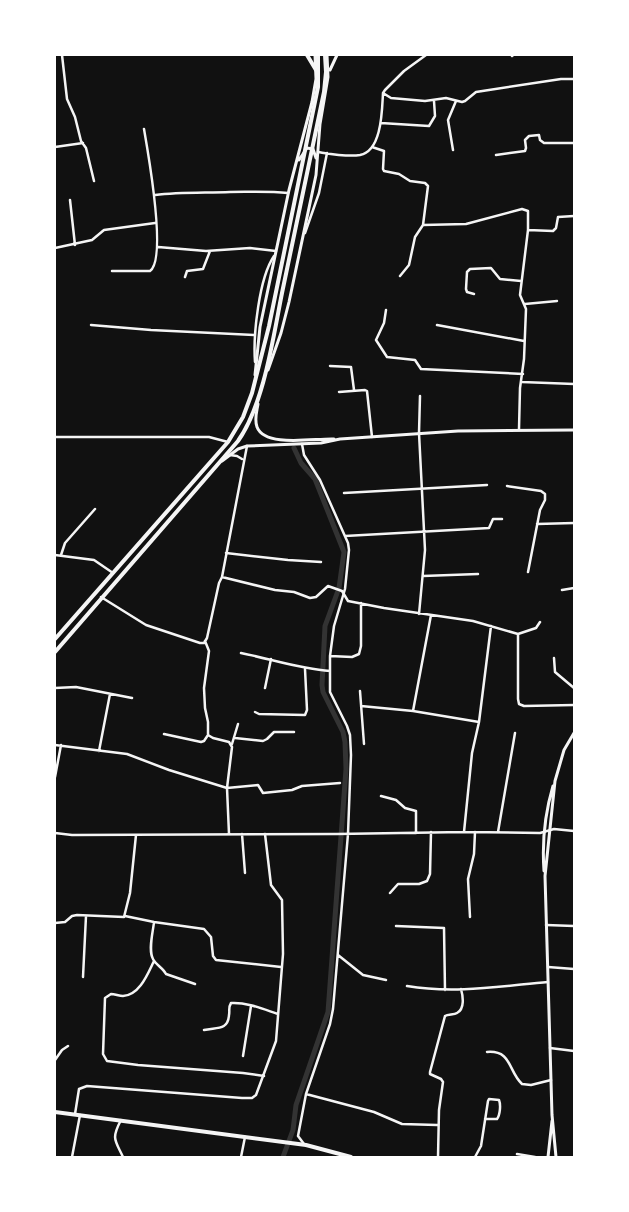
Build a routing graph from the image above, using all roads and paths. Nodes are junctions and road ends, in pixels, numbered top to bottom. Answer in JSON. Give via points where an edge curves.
{"nodes":[{"id":1,"x":62,"y":55,"type":"edge"},
{"id":2,"x":307,"y":55,"type":"edge"},
{"id":3,"x":317,"y":55,"type":"edge"},
{"id":4,"x":326,"y":55,"type":"edge"},
{"id":5,"x":337,"y":55,"type":"edge"},
{"id":6,"x":426,"y":55,"type":"edge"},
{"id":7,"x":316,"y":70,"type":"junction"},
{"id":8,"x":328,"y":76,"type":"junction"},
{"id":9,"x":574,"y":79,"type":"edge"},
{"id":10,"x":383,"y":93,"type":"junction"},
{"id":11,"x":456,"y":100,"type":"junction"},
{"id":12,"x":434,"y":101,"type":"junction"},
{"id":13,"x":381,"y":123,"type":"junction"},
{"id":14,"x":144,"y":129,"type":"dead end"},
{"id":15,"x":82,"y":143,"type":"junction"},
{"id":16,"x":574,"y":143,"type":"edge"},
{"id":17,"x":55,"y":147,"type":"edge"},
{"id":18,"x":372,"y":147,"type":"junction"},
{"id":19,"x":453,"y":150,"type":"dead end"},
{"id":20,"x":317,"y":152,"type":"junction"},
{"id":21,"x":327,"y":153,"type":"junction"},
{"id":22,"x":496,"y":155,"type":"dead end"},
{"id":23,"x":317,"y":162,"type":"junction"},
{"id":24,"x":295,"y":167,"type":"junction"},
{"id":25,"x":94,"y":181,"type":"dead end"},
{"id":26,"x":289,"y":193,"type":"junction"},
{"id":27,"x":155,"y":194,"type":"junction"},
{"id":28,"x":70,"y":200,"type":"dead end"},
{"id":29,"x":574,"y":216,"type":"edge"},
{"id":30,"x":155,"y":222,"type":"junction"},
{"id":31,"x":423,"y":225,"type":"junction"},
{"id":32,"x":528,"y":230,"type":"junction"},
{"id":33,"x":304,"y":236,"type":"junction"},
{"id":34,"x":75,"y":245,"type":"junction"},
{"id":35,"x":158,"y":247,"type":"junction"},
{"id":36,"x":55,"y":248,"type":"edge"},
{"id":37,"x":210,"y":251,"type":"junction"},
{"id":38,"x":278,"y":251,"type":"junction"},
{"id":39,"x":112,"y":271,"type":"dead end"},
{"id":40,"x":400,"y":276,"type":"dead end"},
{"id":41,"x":184,"y":277,"type":"dead end"},
{"id":42,"x":521,"y":281,"type":"junction"},
{"id":43,"x":474,"y":294,"type":"dead end"},
{"id":44,"x":557,"y":301,"type":"dead end"},
{"id":45,"x":525,"y":304,"type":"junction"},
{"id":46,"x":386,"y":310,"type":"dead end"},
{"id":47,"x":91,"y":325,"type":"dead end"},
{"id":48,"x":437,"y":325,"type":"dead end"},
{"id":49,"x":254,"y":335,"type":"junction"},
{"id":50,"x":524,"y":341,"type":"junction"},
{"id":51,"x":330,"y":366,"type":"dead end"},
{"id":52,"x":256,"y":368,"type":"junction"},
{"id":53,"x":523,"y":374,"type":"junction"},
{"id":54,"x":255,"y":378,"type":"junction"},
{"id":55,"x":522,"y":382,"type":"junction"},
{"id":56,"x":574,"y":384,"type":"edge"},
{"id":57,"x":354,"y":390,"type":"junction"},
{"id":58,"x":260,"y":391,"type":"junction"},
{"id":59,"x":339,"y":392,"type":"dead end"},
{"id":60,"x":420,"y":396,"type":"dead end"},
{"id":61,"x":259,"y":398,"type":"junction"},
{"id":62,"x":519,"y":429,"type":"junction"},
{"id":63,"x":574,"y":430,"type":"edge"},
{"id":64,"x":418,"y":433,"type":"junction"},
{"id":65,"x":372,"y":436,"type":"junction"},
{"id":66,"x":55,"y":438,"type":"edge"},
{"id":67,"x":340,"y":439,"type":"junction"},
{"id":68,"x":228,"y":442,"type":"junction"},
{"id":69,"x":302,"y":444,"type":"junction"},
{"id":70,"x":247,"y":446,"type":"junction"},
{"id":71,"x":230,"y":455,"type":"junction"},
{"id":72,"x":243,"y":461,"type":"junction"},
{"id":73,"x":218,"y":464,"type":"junction"},
{"id":74,"x":487,"y":485,"type":"dead end"},
{"id":75,"x":507,"y":486,"type":"dead end"},
{"id":76,"x":422,"y":488,"type":"junction"},
{"id":77,"x":344,"y":493,"type":"dead end"},
{"id":78,"x":95,"y":509,"type":"dead end"},
{"id":79,"x":502,"y":518,"type":"dead end"},
{"id":80,"x":574,"y":523,"type":"edge"},
{"id":81,"x":537,"y":524,"type":"junction"},
{"id":82,"x":424,"y":532,"type":"junction"},
{"id":83,"x":345,"y":536,"type":"junction"},
{"id":84,"x":226,"y":553,"type":"junction"},
{"id":85,"x":55,"y":555,"type":"edge"},
{"id":86,"x":61,"y":555,"type":"junction"},
{"id":87,"x":321,"y":562,"type":"dead end"},
{"id":88,"x":528,"y":572,"type":"dead end"},
{"id":89,"x":112,"y":573,"type":"junction"},
{"id":90,"x":478,"y":574,"type":"dead end"},
{"id":91,"x":423,"y":576,"type":"junction"},
{"id":92,"x":222,"y":577,"type":"junction"},
{"id":93,"x":574,"y":588,"type":"edge"},
{"id":94,"x":562,"y":590,"type":"dead end"},
{"id":95,"x":343,"y":592,"type":"junction"},
{"id":96,"x":101,"y":597,"type":"junction"},
{"id":97,"x":361,"y":603,"type":"junction"},
{"id":98,"x":419,"y":614,"type":"junction"},
{"id":99,"x":431,"y":615,"type":"junction"},
{"id":100,"x":540,"y":622,"type":"dead end"},
{"id":101,"x":491,"y":626,"type":"junction"},
{"id":102,"x":518,"y":634,"type":"junction"},
{"id":103,"x":55,"y":638,"type":"edge"},
{"id":104,"x":205,"y":642,"type":"junction"},
{"id":105,"x":55,"y":652,"type":"edge"},
{"id":106,"x":241,"y":653,"type":"dead end"},
{"id":107,"x":330,"y":656,"type":"junction"},
{"id":108,"x":554,"y":658,"type":"dead end"},
{"id":109,"x":271,"y":659,"type":"junction"},
{"id":110,"x":305,"y":669,"type":"junction"},
{"id":111,"x":328,"y":670,"type":"junction"},
{"id":112,"x":55,"y":688,"type":"edge"},
{"id":113,"x":265,"y":688,"type":"dead end"},
{"id":114,"x":574,"y":688,"type":"edge"},
{"id":115,"x":360,"y":691,"type":"dead end"},
{"id":116,"x":110,"y":694,"type":"junction"},
{"id":117,"x":132,"y":698,"type":"dead end"},
{"id":118,"x":574,"y":704,"type":"edge"},
{"id":119,"x":361,"y":706,"type":"junction"},
{"id":120,"x":413,"y":711,"type":"junction"},
{"id":121,"x":255,"y":712,"type":"dead end"},
{"id":122,"x":479,"y":722,"type":"junction"},
{"id":123,"x":238,"y":724,"type":"dead end"},
{"id":124,"x":294,"y":732,"type":"dead end"},
{"id":125,"x":515,"y":733,"type":"dead end"},
{"id":126,"x":574,"y":733,"type":"edge"},
{"id":127,"x":164,"y":734,"type":"dead end"},
{"id":128,"x":208,"y":735,"type":"junction"},
{"id":129,"x":234,"y":738,"type":"junction"},
{"id":130,"x":232,"y":744,"type":"junction"},
{"id":131,"x":364,"y":744,"type":"dead end"},
{"id":132,"x":55,"y":745,"type":"edge"},
{"id":133,"x":61,"y":746,"type":"junction"},
{"id":134,"x":99,"y":751,"type":"junction"},
{"id":135,"x":55,"y":777,"type":"edge"},
{"id":136,"x":555,"y":781,"type":"junction"},
{"id":137,"x":340,"y":783,"type":"dead end"},
{"id":138,"x":227,"y":788,"type":"junction"},
{"id":139,"x":381,"y":796,"type":"dead end"},
{"id":140,"x":551,"y":830,"type":"junction"},
{"id":141,"x":574,"y":830,"type":"edge"},
{"id":142,"x":431,"y":832,"type":"junction"},
{"id":143,"x":464,"y":832,"type":"junction"},
{"id":144,"x":475,"y":832,"type":"junction"},
{"id":145,"x":498,"y":832,"type":"junction"},
{"id":146,"x":545,"y":832,"type":"junction"},
{"id":147,"x":55,"y":833,"type":"edge"},
{"id":148,"x":416,"y":833,"type":"junction"},
{"id":149,"x":136,"y":834,"type":"junction"},
{"id":150,"x":229,"y":834,"type":"junction"},
{"id":151,"x":242,"y":834,"type":"junction"},
{"id":152,"x":265,"y":834,"type":"junction"},
{"id":153,"x":347,"y":834,"type":"junction"},
{"id":154,"x":245,"y":873,"type":"dead end"},
{"id":155,"x":545,"y":876,"type":"junction"},
{"id":156,"x":390,"y":893,"type":"dead end"},
{"id":157,"x":86,"y":916,"type":"junction"},
{"id":158,"x":126,"y":916,"type":"junction"},
{"id":159,"x":470,"y":917,"type":"dead end"},
{"id":160,"x":154,"y":922,"type":"junction"},
{"id":161,"x":55,"y":923,"type":"edge"},
{"id":162,"x":546,"y":925,"type":"junction"},
{"id":163,"x":396,"y":926,"type":"dead end"},
{"id":164,"x":574,"y":926,"type":"edge"},
{"id":165,"x":338,"y":955,"type":"junction"},
{"id":166,"x":154,"y":961,"type":"junction"},
{"id":167,"x":282,"y":967,"type":"junction"},
{"id":168,"x":548,"y":967,"type":"junction"},
{"id":169,"x":574,"y":968,"type":"edge"},
{"id":170,"x":83,"y":978,"type":"dead end"},
{"id":171,"x":386,"y":980,"type":"dead end"},
{"id":172,"x":548,"y":982,"type":"junction"},
{"id":173,"x":194,"y":984,"type":"dead end"},
{"id":174,"x":407,"y":986,"type":"dead end"},
{"id":175,"x":461,"y":989,"type":"junction"},
{"id":176,"x":445,"y":990,"type":"junction"},
{"id":177,"x":251,"y":1005,"type":"junction"},
{"id":178,"x":278,"y":1014,"type":"junction"},
{"id":179,"x":204,"y":1030,"type":"dead end"},
{"id":180,"x":68,"y":1046,"type":"dead end"},
{"id":181,"x":550,"y":1048,"type":"junction"},
{"id":182,"x":574,"y":1051,"type":"edge"},
{"id":183,"x":487,"y":1052,"type":"dead end"},
{"id":184,"x":242,"y":1056,"type":"dead end"},
{"id":185,"x":55,"y":1060,"type":"edge"},
{"id":186,"x":264,"y":1076,"type":"junction"},
{"id":187,"x":551,"y":1080,"type":"junction"},
{"id":188,"x":306,"y":1094,"type":"junction"},
{"id":189,"x":55,"y":1112,"type":"edge"},
{"id":190,"x":78,"y":1114,"type":"junction"},
{"id":191,"x":552,"y":1115,"type":"junction"},
{"id":192,"x":485,"y":1119,"type":"junction"},
{"id":193,"x":121,"y":1120,"type":"junction"},
{"id":194,"x":438,"y":1126,"type":"junction"},
{"id":195,"x":245,"y":1137,"type":"junction"},
{"id":196,"x":306,"y":1145,"type":"junction"},
{"id":197,"x":517,"y":1154,"type":"dead end"},
{"id":198,"x":342,"y":1156,"type":"edge"},
{"id":199,"x":72,"y":1157,"type":"edge"},
{"id":200,"x":123,"y":1157,"type":"edge"},
{"id":201,"x":241,"y":1157,"type":"edge"},
{"id":202,"x":351,"y":1157,"type":"edge"},
{"id":203,"x":438,"y":1157,"type":"edge"},
{"id":204,"x":475,"y":1157,"type":"edge"},
{"id":205,"x":535,"y":1157,"type":"edge"},
{"id":206,"x":548,"y":1157,"type":"edge"},
{"id":207,"x":556,"y":1157,"type":"edge"}],
"edges":[{"from":1,"to":15,"type":"street","via":[[66,92]]},
{"from":2,"to":7,"type":"main road"},
{"from":3,"to":7,"type":"main road"},
{"from":3,"to":54,"type":"main road","via":[[318,87]]},
{"from":4,"to":8,"type":"main road"},
{"from":4,"to":58,"type":"main road","via":[[324,92]]},
{"from":5,"to":8,"type":"main road"},
{"from":6,"to":10,"type":"street","via":[[404,71]]},
{"from":7,"to":24,"type":"main road","via":[[312,102]]},
{"from":8,"to":20,"type":"main road"},
{"from":9,"to":11,"type":"street","via":[[476,92],[465,101]]},
{"from":10,"to":12,"type":"street","via":[[391,98]]},
{"from":10,"to":13,"type":"street"},
{"from":11,"to":12,"type":"street"},
{"from":11,"to":19,"type":"street","via":[[448,120]]},
{"from":12,"to":13,"type":"street","via":[[435,116],[430,126]]},
{"from":13,"to":18,"type":"street"},
{"from":14,"to":27,"type":"street"},
{"from":15,"to":17,"type":"street"},
{"from":15,"to":25,"type":"street"},
{"from":16,"to":22,"type":"street","via":[[544,143],[539,135],[529,136],[525,140],[525,151]]},
{"from":18,"to":21,"type":"street","via":[[359,155]]},
{"from":18,"to":31,"type":"street","via":[[384,151],[384,171],[428,184]]},
{"from":20,"to":21,"type":"street"},
{"from":20,"to":23,"type":"main road"},
{"from":21,"to":33,"type":"street","via":[[320,193]]},
{"from":23,"to":24,"type":"main road","via":[[313,149],[307,148]]},
{"from":23,"to":33,"type":"main road"},
{"from":24,"to":26,"type":"main road"},
{"from":26,"to":27,"type":"street"},
{"from":26,"to":38,"type":"main road"},
{"from":27,"to":30,"type":"street"},
{"from":28,"to":34,"type":"street"},
{"from":29,"to":32,"type":"street","via":[[559,216],[553,231]]},
{"from":30,"to":34,"type":"street","via":[[104,230],[95,239]]},
{"from":30,"to":35,"type":"street"},
{"from":31,"to":32,"type":"street","via":[[466,224],[524,209],[529,213]]},
{"from":31,"to":40,"type":"street","via":[[415,237],[409,265]]},
{"from":32,"to":42,"type":"street"},
{"from":33,"to":58,"type":"main road","via":[[282,333]]},
{"from":34,"to":36,"type":"street"},
{"from":35,"to":37,"type":"street"},
{"from":35,"to":39,"type":"street","via":[[154,268],[150,271]]},
{"from":37,"to":38,"type":"street","via":[[250,248]]},
{"from":37,"to":41,"type":"street","via":[[203,269],[187,271]]},
{"from":38,"to":49,"type":"street","via":[[266,273]]},
{"from":38,"to":52,"type":"main road","via":[[260,327]]},
{"from":42,"to":43,"type":"street","via":[[500,279],[491,268],[470,269],[467,271],[466,290]]},
{"from":42,"to":45,"type":"street","via":[[520,295]]},
{"from":44,"to":45,"type":"street"},
{"from":45,"to":50,"type":"street"},
{"from":46,"to":53,"type":"street","via":[[376,340],[387,358],[413,360],[421,369]]},
{"from":47,"to":49,"type":"street"},
{"from":48,"to":50,"type":"street"},
{"from":49,"to":52,"type":"street"},
{"from":50,"to":53,"type":"street"},
{"from":51,"to":57,"type":"street","via":[[351,367]]},
{"from":52,"to":54,"type":"main road"},
{"from":53,"to":55,"type":"street"},
{"from":54,"to":68,"type":"main road","via":[[243,417]]},
{"from":55,"to":56,"type":"street"},
{"from":55,"to":62,"type":"street"},
{"from":57,"to":59,"type":"street"},
{"from":57,"to":65,"type":"street","via":[[367,391]]},
{"from":58,"to":61,"type":"main road"},
{"from":60,"to":64,"type":"street"},
{"from":61,"to":67,"type":"main road","via":[[257,426],[269,438]]},
{"from":61,"to":73,"type":"main road","via":[[242,435]]},
{"from":62,"to":63,"type":"main road"},
{"from":62,"to":64,"type":"main road"},
{"from":64,"to":65,"type":"main road"},
{"from":64,"to":76,"type":"street"},
{"from":65,"to":67,"type":"main road"},
{"from":66,"to":68,"type":"street","via":[[209,437]]},
{"from":67,"to":69,"type":"main road"},
{"from":68,"to":89,"type":"main road"},
{"from":69,"to":70,"type":"main road"},
{"from":69,"to":83,"type":"street","via":[[304,455],[320,480]]},
{"from":70,"to":71,"type":"main road"},
{"from":70,"to":72,"type":"street"},
{"from":71,"to":72,"type":"street","via":[[239,456]]},
{"from":71,"to":73,"type":"main road"},
{"from":72,"to":84,"type":"street"},
{"from":73,"to":96,"type":"main road"},
{"from":74,"to":76,"type":"street"},
{"from":75,"to":81,"type":"street","via":[[543,492],[545,500]]},
{"from":76,"to":77,"type":"street"},
{"from":76,"to":82,"type":"street"},
{"from":78,"to":86,"type":"street","via":[[65,542]]},
{"from":79,"to":82,"type":"street","via":[[493,519],[489,528]]},
{"from":80,"to":81,"type":"street"},
{"from":81,"to":88,"type":"street"},
{"from":82,"to":83,"type":"street"},
{"from":82,"to":91,"type":"street"},
{"from":83,"to":95,"type":"street","via":[[349,550]]},
{"from":84,"to":87,"type":"street"},
{"from":84,"to":92,"type":"street"},
{"from":85,"to":86,"type":"street"},
{"from":86,"to":89,"type":"street","via":[[97,561]]},
{"from":89,"to":103,"type":"main road"},
{"from":90,"to":91,"type":"street"},
{"from":91,"to":98,"type":"street"},
{"from":92,"to":95,"type":"street","via":[[310,598],[327,587]]},
{"from":92,"to":104,"type":"street"},
{"from":93,"to":94,"type":"street"},
{"from":95,"to":97,"type":"street","via":[[347,600]]},
{"from":95,"to":107,"type":"street"},
{"from":96,"to":104,"type":"street","via":[[146,625]]},
{"from":96,"to":105,"type":"main road"},
{"from":97,"to":98,"type":"street"},
{"from":97,"to":107,"type":"street","via":[[359,654],[352,657]]},
{"from":98,"to":99,"type":"street"},
{"from":99,"to":101,"type":"street"},
{"from":99,"to":120,"type":"street"},
{"from":100,"to":102,"type":"street","via":[[536,628]]},
{"from":101,"to":102,"type":"street"},
{"from":101,"to":122,"type":"street"},
{"from":102,"to":118,"type":"street","via":[[519,704]]},
{"from":104,"to":128,"type":"street","via":[[210,651],[204,688]]},
{"from":106,"to":109,"type":"street"},
{"from":107,"to":111,"type":"street"},
{"from":108,"to":114,"type":"street","via":[[555,672]]},
{"from":109,"to":110,"type":"street"},
{"from":109,"to":113,"type":"street"},
{"from":110,"to":111,"type":"street"},
{"from":110,"to":121,"type":"street","via":[[305,715]]},
{"from":111,"to":153,"type":"street","via":[[330,692],[350,736]]},
{"from":112,"to":116,"type":"street","via":[[76,687]]},
{"from":115,"to":119,"type":"street"},
{"from":116,"to":117,"type":"street"},
{"from":116,"to":134,"type":"street"},
{"from":119,"to":120,"type":"street"},
{"from":119,"to":131,"type":"street"},
{"from":120,"to":122,"type":"street"},
{"from":122,"to":143,"type":"street","via":[[472,753]]},
{"from":123,"to":129,"type":"street"},
{"from":124,"to":129,"type":"street","via":[[274,732],[262,741]]},
{"from":125,"to":145,"type":"street"},
{"from":126,"to":136,"type":"main road","via":[[564,750]]},
{"from":127,"to":128,"type":"street","via":[[201,742]]},
{"from":128,"to":130,"type":"street"},
{"from":129,"to":130,"type":"street"},
{"from":130,"to":138,"type":"street"},
{"from":132,"to":133,"type":"street"},
{"from":133,"to":134,"type":"street"},
{"from":133,"to":135,"type":"street"},
{"from":134,"to":138,"type":"street","via":[[133,755]]},
{"from":136,"to":140,"type":"main road"},
{"from":136,"to":146,"type":"main road"},
{"from":137,"to":138,"type":"street","via":[[266,793],[255,784]]},
{"from":138,"to":150,"type":"street"},
{"from":139,"to":148,"type":"street","via":[[416,811]]},
{"from":140,"to":141,"type":"street"},
{"from":140,"to":146,"type":"street"},
{"from":140,"to":155,"type":"main road"},
{"from":142,"to":143,"type":"street"},
{"from":142,"to":148,"type":"street"},
{"from":142,"to":156,"type":"street","via":[[427,881],[424,884],[398,884]]},
{"from":143,"to":144,"type":"street"},
{"from":144,"to":145,"type":"street"},
{"from":144,"to":159,"type":"street","via":[[468,879]]},
{"from":145,"to":146,"type":"street"},
{"from":146,"to":155,"type":"main road"},
{"from":147,"to":149,"type":"street"},
{"from":148,"to":153,"type":"street"},
{"from":149,"to":150,"type":"street"},
{"from":149,"to":158,"type":"street"},
{"from":150,"to":151,"type":"street"},
{"from":151,"to":152,"type":"street"},
{"from":151,"to":154,"type":"street"},
{"from":152,"to":153,"type":"street"},
{"from":152,"to":167,"type":"street","via":[[271,885],[282,900]]},
{"from":153,"to":165,"type":"street"},
{"from":155,"to":162,"type":"main road"},
{"from":157,"to":158,"type":"street"},
{"from":157,"to":161,"type":"street","via":[[72,916],[65,922]]},
{"from":157,"to":170,"type":"street"},
{"from":158,"to":160,"type":"street"},
{"from":160,"to":166,"type":"street","via":[[151,952]]},
{"from":160,"to":167,"type":"street","via":[[204,929],[211,936],[216,960]]},
{"from":162,"to":164,"type":"street"},
{"from":162,"to":168,"type":"main road"},
{"from":163,"to":176,"type":"street","via":[[444,928]]},
{"from":165,"to":171,"type":"street","via":[[363,975]]},
{"from":165,"to":188,"type":"street","via":[[330,1024]]},
{"from":166,"to":173,"type":"street","via":[[166,974]]},
{"from":166,"to":186,"type":"street","via":[[143,984],[132,993],[125,996],[111,994],[105,998],[103,1054],[106,1061]]},
{"from":167,"to":178,"type":"street"},
{"from":168,"to":169,"type":"street"},
{"from":168,"to":172,"type":"main road"},
{"from":172,"to":175,"type":"street"},
{"from":172,"to":181,"type":"main road"},
{"from":174,"to":176,"type":"street"},
{"from":175,"to":176,"type":"street"},
{"from":175,"to":194,"type":"street","via":[[461,1009],[455,1015],[444,1016],[430,1072],[443,1082]]},
{"from":177,"to":178,"type":"street"},
{"from":177,"to":179,"type":"street","via":[[231,1003],[226,1026]]},
{"from":177,"to":184,"type":"street"},
{"from":178,"to":186,"type":"street","via":[[276,1041]]},
{"from":180,"to":185,"type":"street"},
{"from":181,"to":182,"type":"street"},
{"from":181,"to":187,"type":"main road"},
{"from":183,"to":187,"type":"street","via":[[503,1055],[522,1084]]},
{"from":186,"to":190,"type":"street","via":[[256,1096],[252,1098],[82,1087],[78,1093]]},
{"from":187,"to":191,"type":"main road"},
{"from":188,"to":194,"type":"street","via":[[342,1102],[402,1124]]},
{"from":188,"to":196,"type":"street","via":[[298,1132]]},
{"from":189,"to":190,"type":"main road"},
{"from":190,"to":193,"type":"main road"},
{"from":190,"to":199,"type":"street"},
{"from":191,"to":206,"type":"main road"},
{"from":191,"to":207,"type":"main road"},
{"from":192,"to":192,"type":"street","via":[[499,1117],[499,1100],[488,1100]]},
{"from":192,"to":204,"type":"street","via":[[481,1146]]},
{"from":193,"to":195,"type":"main road"},
{"from":193,"to":200,"type":"street","via":[[114,1140]]},
{"from":194,"to":203,"type":"street"},
{"from":195,"to":196,"type":"main road"},
{"from":195,"to":201,"type":"street"},
{"from":196,"to":198,"type":"main road"},
{"from":197,"to":205,"type":"street"},
{"from":198,"to":202,"type":"main road"}]}
